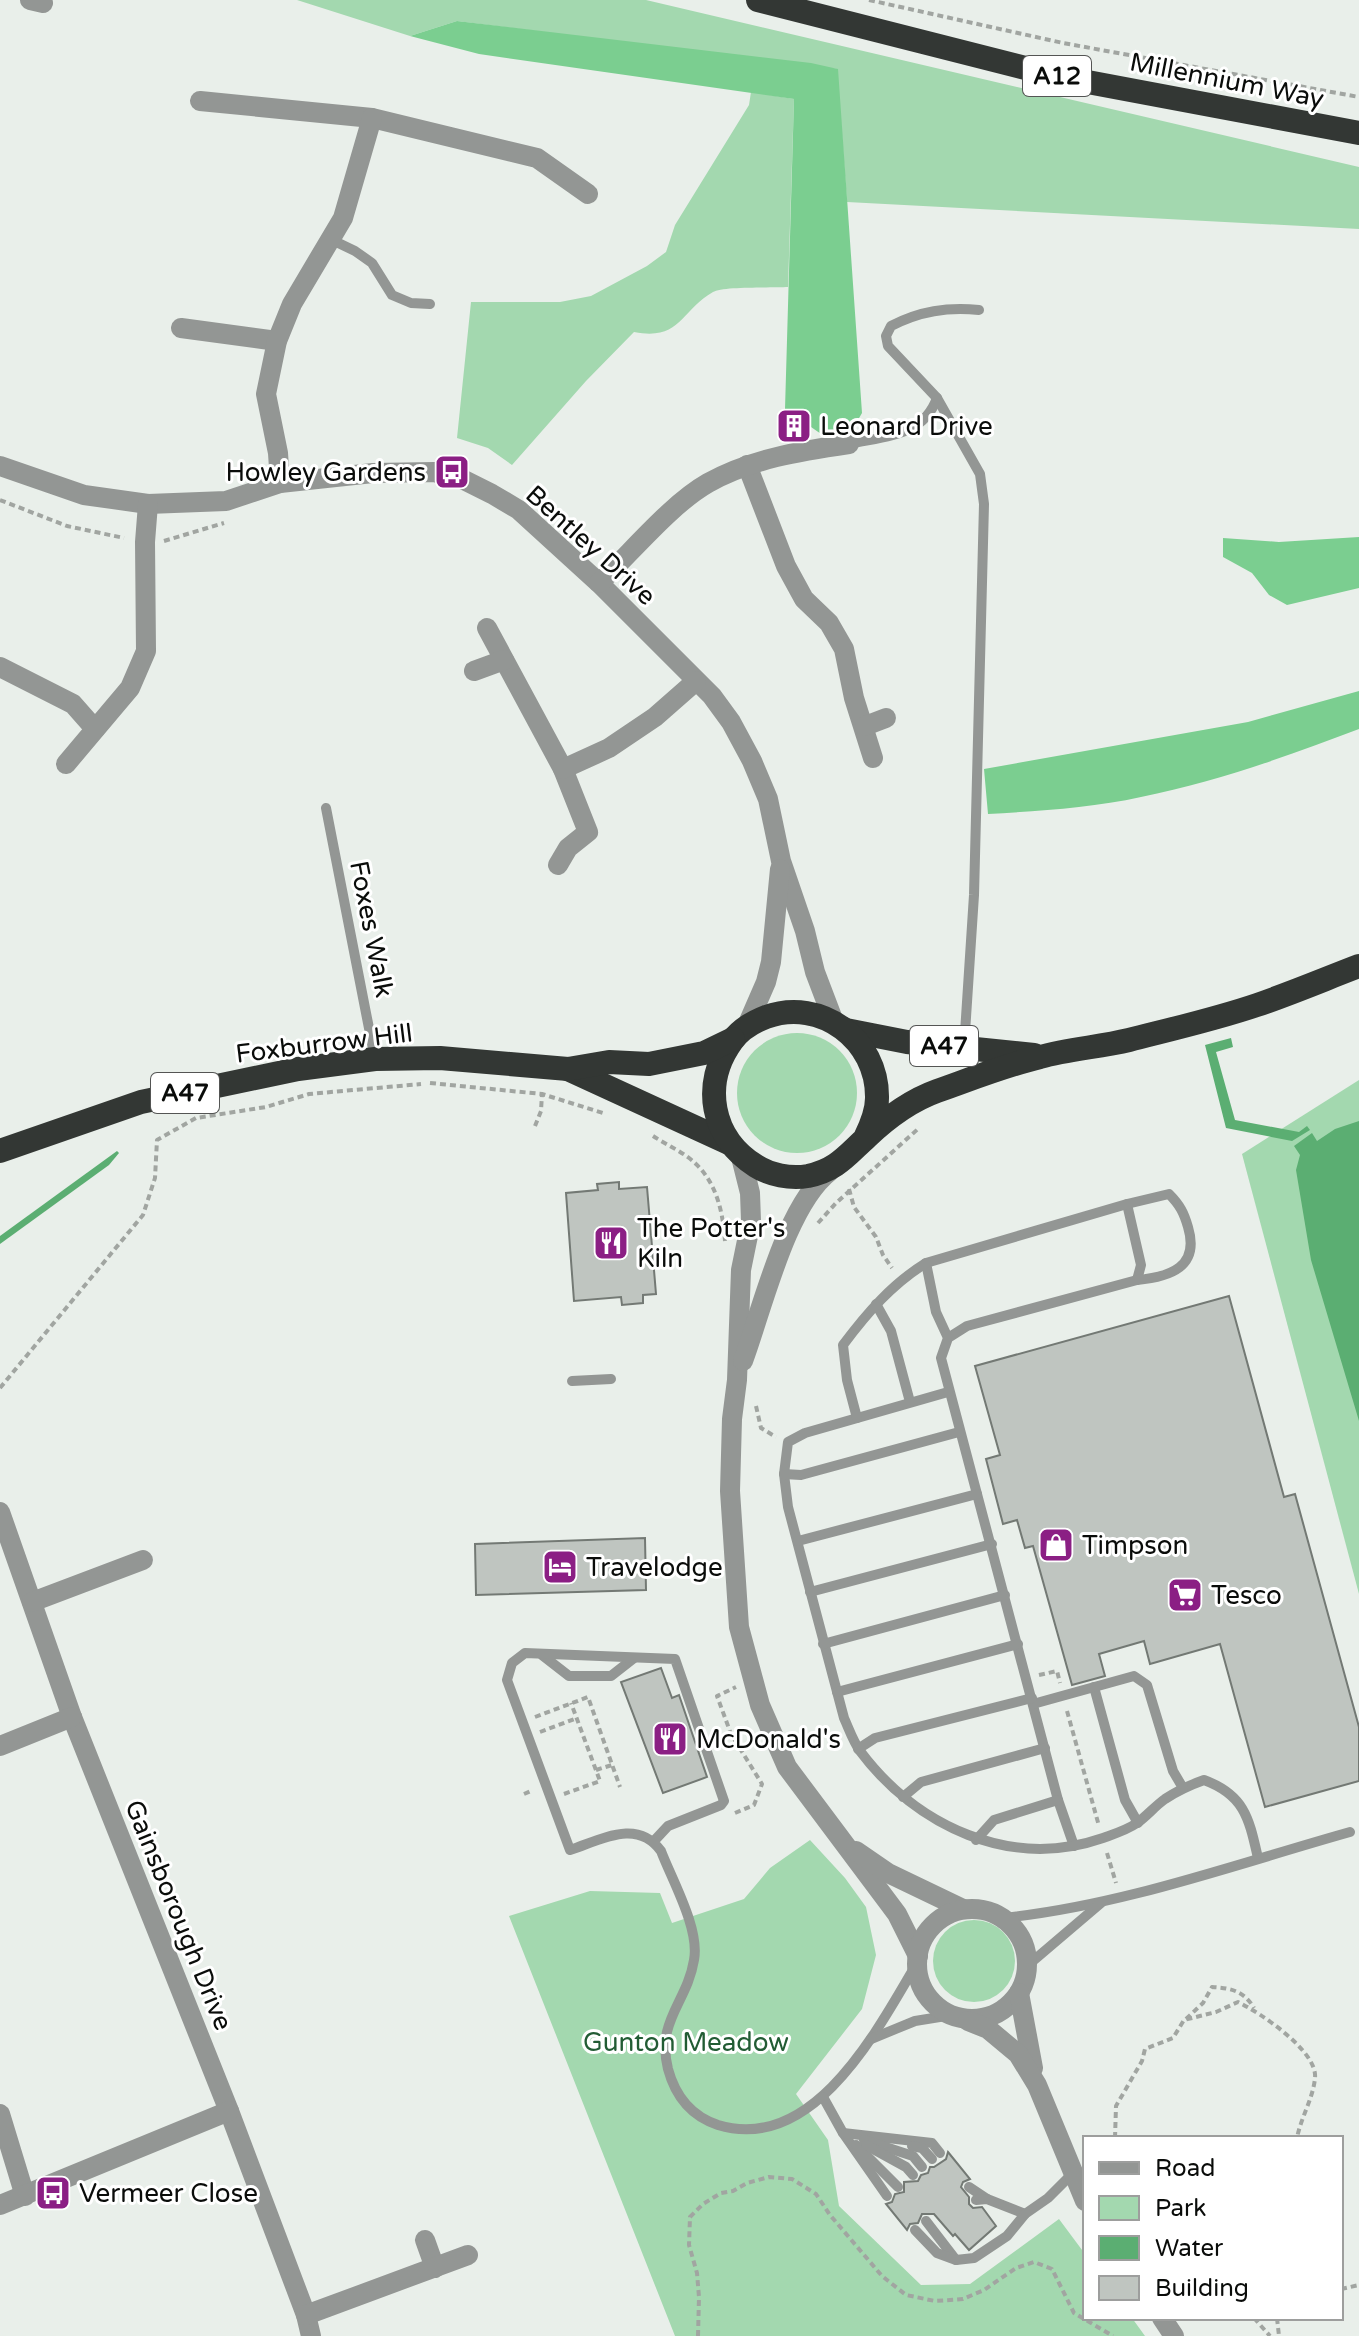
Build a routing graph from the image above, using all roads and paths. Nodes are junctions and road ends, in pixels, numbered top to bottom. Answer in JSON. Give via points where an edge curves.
{"nodes":[{"id":1,"x":758,"y":0,"type":"edge"},
{"id":2,"x":869,"y":0,"type":"edge"},
{"id":3,"x":1359,"y":97,"type":"edge"},
{"id":4,"x":200,"y":101,"type":"dead end"},
{"id":5,"x":372,"y":118,"type":"junction"},
{"id":6,"x":1359,"y":133,"type":"edge"},
{"id":7,"x":588,"y":194,"type":"dead end"},
{"id":8,"x":330,"y":239,"type":"junction"},
{"id":9,"x":430,"y":304,"type":"dead end"},
{"id":10,"x":979,"y":310,"type":"dead end"},
{"id":11,"x":181,"y":328,"type":"dead end"},
{"id":12,"x":277,"y":341,"type":"junction"},
{"id":13,"x":937,"y":398,"type":"junction"},
{"id":14,"x":849,"y":444,"type":"joint"},
{"id":15,"x":747,"y":465,"type":"junction"},
{"id":16,"x":0,"y":466,"type":"edge"},
{"id":17,"x":280,"y":483,"type":"junction"},
{"id":18,"x":0,"y":500,"type":"edge"},
{"id":19,"x":148,"y":504,"type":"junction"},
{"id":20,"x":145,"y":542,"type":"junction"},
{"id":21,"x":599,"y":583,"type":"junction"},
{"id":22,"x":487,"y":628,"type":"dead end"},
{"id":23,"x":504,"y":660,"type":"junction"},
{"id":24,"x":0,"y":667,"type":"edge"},
{"id":25,"x":474,"y":671,"type":"dead end"},
{"id":26,"x":696,"y":681,"type":"junction"},
{"id":27,"x":886,"y":718,"type":"dead end"},
{"id":28,"x":865,"y":726,"type":"junction"},
{"id":29,"x":95,"y":729,"type":"junction"},
{"id":30,"x":873,"y":758,"type":"dead end"},
{"id":31,"x":66,"y":764,"type":"dead end"},
{"id":32,"x":563,"y":769,"type":"junction"},
{"id":33,"x":326,"y":808,"type":"dead end"},
{"id":34,"x":781,"y":861,"type":"junction"},
{"id":35,"x":558,"y":865,"type":"dead end"},
{"id":36,"x":1359,"y":966,"type":"edge"},
{"id":37,"x":840,"y":1026,"type":"junction"},
{"id":38,"x":739,"y":1034,"type":"junction"},
{"id":39,"x":964,"y":1048,"type":"junction"},
{"id":40,"x":1042,"y":1056,"type":"junction"},
{"id":41,"x":375,"y":1059,"type":"junction"},
{"id":42,"x":568,"y":1069,"type":"junction"},
{"id":43,"x":542,"y":1094,"type":"junction"},
{"id":44,"x":607,"y":1114,"type":"dead end"},
{"id":45,"x":535,"y":1126,"type":"dead end"},
{"id":46,"x":648,"y":1132,"type":"dead end"},
{"id":47,"x":865,"y":1138,"type":"junction"},
{"id":48,"x":900,"y":1144,"type":"dead end"},
{"id":49,"x":735,"y":1150,"type":"junction"},
{"id":50,"x":0,"y":1151,"type":"edge"},
{"id":51,"x":836,"y":1166,"type":"junction"},
{"id":52,"x":851,"y":1191,"type":"junction"},
{"id":53,"x":1127,"y":1204,"type":"junction"},
{"id":54,"x":813,"y":1228,"type":"dead end"},
{"id":55,"x":722,"y":1253,"type":"dead end"},
{"id":56,"x":926,"y":1263,"type":"junction"},
{"id":57,"x":901,"y":1280,"type":"junction"},
{"id":58,"x":1137,"y":1280,"type":"junction"},
{"id":59,"x":876,"y":1304,"type":"junction"},
{"id":60,"x":948,"y":1338,"type":"junction"},
{"id":61,"x":611,"y":1379,"type":"dead end"},
{"id":62,"x":737,"y":1380,"type":"junction"},
{"id":63,"x":572,"y":1381,"type":"dead end"},
{"id":64,"x":0,"y":1388,"type":"edge"},
{"id":65,"x":948,"y":1392,"type":"junction"},
{"id":66,"x":755,"y":1402,"type":"dead end"},
{"id":67,"x":910,"y":1402,"type":"junction"},
{"id":68,"x":857,"y":1418,"type":"junction"},
{"id":69,"x":959,"y":1432,"type":"junction"},
{"id":70,"x":788,"y":1442,"type":"junction"},
{"id":71,"x":784,"y":1474,"type":"junction"},
{"id":72,"x":977,"y":1494,"type":"junction"},
{"id":73,"x":0,"y":1512,"type":"edge"},
{"id":74,"x":798,"y":1541,"type":"junction"},
{"id":75,"x":992,"y":1544,"type":"junction"},
{"id":76,"x":143,"y":1560,"type":"dead end"},
{"id":77,"x":810,"y":1592,"type":"junction"},
{"id":78,"x":1005,"y":1595,"type":"junction"},
{"id":79,"x":32,"y":1602,"type":"junction"},
{"id":80,"x":823,"y":1644,"type":"junction"},
{"id":81,"x":1018,"y":1644,"type":"junction"},
{"id":82,"x":540,"y":1653,"type":"junction"},
{"id":83,"x":634,"y":1658,"type":"junction"},
{"id":84,"x":1026,"y":1678,"type":"junction"},
{"id":85,"x":1094,"y":1687,"type":"junction"},
{"id":86,"x":837,"y":1692,"type":"junction"},
{"id":87,"x":1063,"y":1696,"type":"junction"},
{"id":88,"x":1032,"y":1701,"type":"junction"},
{"id":89,"x":571,"y":1703,"type":"junction"},
{"id":90,"x":72,"y":1717,"type":"junction"},
{"id":91,"x":533,"y":1717,"type":"dead end"},
{"id":92,"x":577,"y":1718,"type":"junction"},
{"id":93,"x":544,"y":1744,"type":"dead end"},
{"id":94,"x":0,"y":1746,"type":"edge"},
{"id":95,"x":1045,"y":1748,"type":"junction"},
{"id":96,"x":858,"y":1749,"type":"junction"},
{"id":97,"x":612,"y":1765,"type":"junction"},
{"id":98,"x":596,"y":1770,"type":"junction"},
{"id":99,"x":620,"y":1787,"type":"dead end"},
{"id":100,"x":1183,"y":1788,"type":"junction"},
{"id":101,"x":563,"y":1795,"type":"dead end"},
{"id":102,"x":903,"y":1797,"type":"junction"},
{"id":103,"x":1058,"y":1800,"type":"junction"},
{"id":104,"x":1138,"y":1823,"type":"junction"},
{"id":105,"x":1350,"y":1832,"type":"dead end"},
{"id":106,"x":840,"y":1839,"type":"junction"},
{"id":107,"x":1102,"y":1839,"type":"junction"},
{"id":108,"x":976,"y":1840,"type":"junction"},
{"id":109,"x":654,"y":1841,"type":"junction"},
{"id":110,"x":1074,"y":1846,"type":"junction"},
{"id":111,"x":1258,"y":1858,"type":"junction"},
{"id":112,"x":1120,"y":1897,"type":"junction"},
{"id":113,"x":1102,"y":1902,"type":"junction"},
{"id":114,"x":963,"y":1909,"type":"junction"},
{"id":115,"x":1003,"y":1918,"type":"junction"},
{"id":116,"x":918,"y":1960,"type":"junction"},
{"id":117,"x":1027,"y":1966,"type":"junction"},
{"id":118,"x":1231,"y":1988,"type":"junction"},
{"id":119,"x":1019,"y":1993,"type":"junction"},
{"id":120,"x":1238,"y":2002,"type":"junction"},
{"id":121,"x":1255,"y":2010,"type":"junction"},
{"id":122,"x":956,"y":2016,"type":"junction"},
{"id":123,"x":1184,"y":2020,"type":"junction"},
{"id":124,"x":871,"y":2039,"type":"junction"},
{"id":125,"x":1037,"y":2085,"type":"junction"},
{"id":126,"x":823,"y":2097,"type":"junction"},
{"id":127,"x":229,"y":2111,"type":"junction"},
{"id":128,"x":0,"y":2114,"type":"edge"},
{"id":129,"x":843,"y":2133,"type":"junction"},
{"id":130,"x":1115,"y":2136,"type":"edge"},
{"id":131,"x":1298,"y":2136,"type":"edge"},
{"id":132,"x":931,"y":2160,"type":"dead end"},
{"id":133,"x":1074,"y":2171,"type":"junction"},
{"id":134,"x":913,"y":2175,"type":"dead end"},
{"id":135,"x":898,"y":2187,"type":"dead end"},
{"id":136,"x":969,"y":2187,"type":"dead end"},
{"id":137,"x":25,"y":2196,"type":"junction"},
{"id":138,"x":887,"y":2196,"type":"dead end"},
{"id":139,"x":1083,"y":2198,"type":"edge"},
{"id":140,"x":0,"y":2205,"type":"edge"},
{"id":141,"x":1025,"y":2214,"type":"junction"},
{"id":142,"x":926,"y":2221,"type":"dead end"},
{"id":143,"x":943,"y":2224,"type":"dead end"},
{"id":144,"x":915,"y":2230,"type":"dead end"},
{"id":145,"x":938,"y":2237,"type":"junction"},
{"id":146,"x":425,"y":2240,"type":"dead end"},
{"id":147,"x":468,"y":2255,"type":"dead end"},
{"id":148,"x":956,"y":2260,"type":"junction"},
{"id":149,"x":435,"y":2268,"type":"junction"},
{"id":150,"x":306,"y":2315,"type":"junction"},
{"id":151,"x":1083,"y":2318,"type":"edge"},
{"id":152,"x":1086,"y":2320,"type":"edge"},
{"id":153,"x":1256,"y":2320,"type":"edge"},
{"id":154,"x":311,"y":2336,"type":"edge"},
{"id":155,"x":698,"y":2336,"type":"edge"},
{"id":156,"x":1113,"y":2336,"type":"edge"},
{"id":157,"x":1270,"y":2336,"type":"edge"}],
"edges":[{"from":1,"to":6,"type":"highway","name":"Millennium Way","number":"A12","via":[[1061,77]]},
{"from":2,"to":3,"type":"path","via":[[1063,43]]},
{"from":4,"to":5,"type":"street"},
{"from":5,"to":7,"type":"street","via":[[537,158]]},
{"from":5,"to":8,"type":"street","via":[[343,218]]},
{"from":8,"to":9,"type":"lane","via":[[372,263],[392,295]]},
{"from":8,"to":12,"type":"street"},
{"from":10,"to":13,"type":"lane","via":[[930,310],[891,326],[886,336],[896,357]]},
{"from":11,"to":12,"type":"street"},
{"from":12,"to":17,"type":"street","via":[[266,394]]},
{"from":13,"to":14,"type":"lane","via":[[932,412],[914,429]]},
{"from":13,"to":39,"type":"lane","via":[[980,474],[984,504],[974,895]]},
{"from":14,"to":15,"type":"street"},
{"from":15,"to":21,"type":"street","via":[[697,492]]},
{"from":15,"to":28,"type":"street","via":[[786,566],[804,599],[829,623],[844,649]]},
{"from":16,"to":19,"type":"street","name":"Bentley Drive","via":[[84,495]]},
{"from":17,"to":19,"type":"street","name":"Bentley Drive","via":[[226,501]]},
{"from":17,"to":21,"type":"street","name":"Bentley Drive","via":[[405,471],[462,479],[519,510]]},
{"from":18,"to":20,"type":"path","via":[[67,526]]},
{"from":19,"to":20,"type":"street"},
{"from":20,"to":29,"type":"street","via":[[146,651],[130,688]]},
{"from":21,"to":26,"type":"street","name":"Bentley Drive"},
{"from":22,"to":23,"type":"street"},
{"from":23,"to":25,"type":"street"},
{"from":23,"to":32,"type":"street"},
{"from":24,"to":29,"type":"street","via":[[73,704]]},
{"from":26,"to":32,"type":"street","via":[[609,748]]},
{"from":26,"to":34,"type":"street","name":"Bentley Drive","via":[[731,722],[752,761],[768,799]]},
{"from":27,"to":28,"type":"street"},
{"from":28,"to":30,"type":"street"},
{"from":29,"to":31,"type":"street"},
{"from":32,"to":35,"type":"street","via":[[588,832],[568,848]]},
{"from":33,"to":41,"type":"lane","name":"Foxes Walk"},
{"from":34,"to":37,"type":"street","name":"Bentley Drive","via":[[815,972]]},
{"from":34,"to":38,"type":"street","name":"Bentley Drive","via":[[771,962]]},
{"from":36,"to":40,"type":"highway","number":"A47","via":[[1257,1005],[1127,1041]]},
{"from":37,"to":38,"type":"highway","via":[[817,1014],[794,1011],[776,1014]]},
{"from":37,"to":39,"type":"highway","number":"A47","via":[[907,1042]]},
{"from":37,"to":47,"type":"highway","via":[[864,1049],[874,1073],[877,1099]]},
{"from":38,"to":42,"type":"highway","name":"Foxburrow Hill","number":"A47","via":[[704,1053],[670,1061]]},
{"from":38,"to":49,"type":"highway","via":[[717,1066],[712,1091],[716,1118]]},
{"from":39,"to":40,"type":"highway","number":"A47"},
{"from":40,"to":47,"type":"highway","number":"A47","via":[[934,1092]]},
{"from":41,"to":42,"type":"highway","name":"Foxburrow Hill","number":"A47","via":[[440,1058]]},
{"from":41,"to":50,"type":"highway","name":"Foxburrow Hill","number":"A47","via":[[298,1069],[141,1102]]},
{"from":42,"to":49,"type":"highway","name":"Foxburrow Hill","number":"A47"},
{"from":43,"to":44,"type":"path"},
{"from":43,"to":45,"type":"path"},
{"from":43,"to":64,"type":"path","via":[[427,1083],[360,1087],[196,1118],[157,1140],[155,1178],[143,1215]]},
{"from":46,"to":55,"type":"path","via":[[696,1164],[716,1193],[723,1215]]},
{"from":47,"to":51,"type":"highway"},
{"from":48,"to":52,"type":"path"},
{"from":49,"to":51,"type":"highway","via":[[764,1171],[785,1176],[807,1176]]},
{"from":49,"to":62,"type":"street","via":[[750,1193],[751,1221],[741,1270]]},
{"from":51,"to":52,"type":"path"},
{"from":51,"to":62,"type":"street","via":[[817,1181],[791,1227]]},
{"from":52,"to":54,"type":"path"},
{"from":52,"to":57,"type":"path","via":[[854,1207]]},
{"from":53,"to":56,"type":"lane"},
{"from":53,"to":58,"type":"lane","via":[[1141,1265]]},
{"from":53,"to":58,"type":"lane","via":[[1169,1194],[1182,1207],[1190,1233],[1191,1252],[1182,1266],[1161,1278]]},
{"from":56,"to":57,"type":"lane"},
{"from":56,"to":60,"type":"lane","via":[[936,1312]]},
{"from":57,"to":59,"type":"lane"},
{"from":58,"to":60,"type":"lane","via":[[967,1326]]},
{"from":59,"to":67,"type":"lane","via":[[891,1331]]},
{"from":59,"to":68,"type":"lane","via":[[843,1345]]},
{"from":60,"to":65,"type":"lane","via":[[941,1358]]},
{"from":61,"to":63,"type":"lane"},
{"from":62,"to":106,"type":"street","via":[[730,1491],[739,1627],[760,1705],[787,1767]]},
{"from":65,"to":67,"type":"lane"},
{"from":65,"to":69,"type":"lane"},
{"from":66,"to":70,"type":"path","via":[[761,1428]]},
{"from":67,"to":68,"type":"lane"},
{"from":68,"to":70,"type":"lane"},
{"from":69,"to":71,"type":"lane","via":[[801,1475]]},
{"from":69,"to":72,"type":"lane"},
{"from":70,"to":71,"type":"lane"},
{"from":71,"to":74,"type":"lane"},
{"from":72,"to":74,"type":"lane"},
{"from":72,"to":75,"type":"lane"},
{"from":73,"to":79,"type":"street","name":"Gainsborough Drive"},
{"from":74,"to":77,"type":"lane"},
{"from":75,"to":77,"type":"lane"},
{"from":75,"to":78,"type":"lane"},
{"from":76,"to":79,"type":"street"},
{"from":77,"to":80,"type":"lane"},
{"from":78,"to":80,"type":"lane"},
{"from":78,"to":81,"type":"lane"},
{"from":79,"to":90,"type":"street","name":"Gainsborough Drive"},
{"from":80,"to":86,"type":"lane"},
{"from":81,"to":84,"type":"lane"},
{"from":81,"to":86,"type":"lane"},
{"from":82,"to":83,"type":"lane"},
{"from":82,"to":83,"type":"lane","via":[[569,1676],[611,1676]]},
{"from":82,"to":109,"type":"lane","via":[[525,1653],[512,1663],[507,1680],[570,1850],[621,1833]]},
{"from":83,"to":109,"type":"lane","via":[[675,1659],[724,1796],[721,1805],[668,1826]]},
{"from":84,"to":87,"type":"path","via":[[1057,1671]]},
{"from":84,"to":88,"type":"lane"},
{"from":85,"to":87,"type":"lane"},
{"from":85,"to":100,"type":"lane","via":[[1134,1676],[1147,1685]]},
{"from":85,"to":104,"type":"lane","via":[[1125,1800]]},
{"from":86,"to":96,"type":"lane"},
{"from":87,"to":88,"type":"lane"},
{"from":87,"to":107,"type":"path"},
{"from":88,"to":95,"type":"lane"},
{"from":88,"to":96,"type":"lane","via":[[875,1738]]},
{"from":89,"to":91,"type":"path"},
{"from":89,"to":92,"type":"path"},
{"from":89,"to":97,"type":"path","via":[[588,1697]]},
{"from":90,"to":94,"type":"street"},
{"from":90,"to":127,"type":"street","name":"Gainsborough Drive"},
{"from":92,"to":93,"type":"path","via":[[539,1732]]},
{"from":92,"to":98,"type":"path"},
{"from":95,"to":102,"type":"lane","via":[[921,1782]]},
{"from":95,"to":103,"type":"lane"},
{"from":96,"to":102,"type":"lane"},
{"from":97,"to":98,"type":"path"},
{"from":97,"to":99,"type":"path"},
{"from":98,"to":101,"type":"path","via":[[600,1781]]},
{"from":100,"to":104,"type":"lane"},
{"from":100,"to":111,"type":"lane","via":[[1204,1780],[1239,1801]]},
{"from":102,"to":108,"type":"lane"},
{"from":103,"to":108,"type":"lane","via":[[994,1820]]},
{"from":103,"to":110,"type":"lane"},
{"from":104,"to":107,"type":"lane"},
{"from":105,"to":111,"type":"lane"},
{"from":106,"to":114,"type":"street","via":[[888,1873]]},
{"from":106,"to":116,"type":"street","via":[[897,1914]]},
{"from":107,"to":110,"type":"lane"},
{"from":107,"to":112,"type":"path"},
{"from":108,"to":110,"type":"lane","via":[[1032,1849]]},
{"from":109,"to":126,"type":"lane","via":[[692,1930],[695,1957],[664,2038],[668,2069],[682,2101],[704,2120],[735,2130],[768,2128]]},
{"from":111,"to":112,"type":"lane"},
{"from":112,"to":113,"type":"lane"},
{"from":113,"to":115,"type":"lane"},
{"from":113,"to":117,"type":"lane"},
{"from":114,"to":115,"type":"street"},
{"from":114,"to":116,"type":"street","via":[[938,1921],[921,1943]]},
{"from":115,"to":117,"type":"street","via":[[1024,1944]]},
{"from":116,"to":122,"type":"street","via":[[923,1989]]},
{"from":116,"to":124,"type":"lane"},
{"from":117,"to":119,"type":"street"},
{"from":118,"to":120,"type":"path"},
{"from":118,"to":121,"type":"path","via":[[1248,1998]]},
{"from":118,"to":123,"type":"path","via":[[1212,1987]]},
{"from":119,"to":122,"type":"street","via":[[988,2017]]},
{"from":119,"to":125,"type":"street"},
{"from":120,"to":121,"type":"path"},
{"from":120,"to":123,"type":"path"},
{"from":121,"to":131,"type":"path","via":[[1297,2044],[1316,2074]]},
{"from":122,"to":124,"type":"lane","via":[[915,2021]]},
{"from":122,"to":125,"type":"street","via":[[988,2029],[1018,2054]]},
{"from":123,"to":130,"type":"path","via":[[1173,2038],[1145,2049],[1116,2106]]},
{"from":124,"to":126,"type":"lane"},
{"from":125,"to":133,"type":"street"},
{"from":126,"to":129,"type":"lane"},
{"from":127,"to":137,"type":"street"},
{"from":127,"to":150,"type":"street","name":"Gainsborough Drive"},
{"from":128,"to":137,"type":"street"},
{"from":129,"to":132,"type":"lane","via":[[922,2148]]},
{"from":129,"to":134,"type":"lane"},
{"from":129,"to":135,"type":"lane"},
{"from":129,"to":138,"type":"lane"},
{"from":133,"to":139,"type":"street"},
{"from":133,"to":141,"type":"lane"},
{"from":136,"to":141,"type":"lane","via":[[981,2199]]},
{"from":137,"to":140,"type":"street"},
{"from":141,"to":148,"type":"lane","via":[[1007,2236],[974,2258]]},
{"from":142,"to":145,"type":"lane"},
{"from":143,"to":145,"type":"lane"},
{"from":144,"to":148,"type":"lane","via":[[937,2253]]},
{"from":145,"to":148,"type":"lane"},
{"from":146,"to":149,"type":"street"},
{"from":147,"to":149,"type":"street"},
{"from":149,"to":150,"type":"street"},
{"from":150,"to":154,"type":"street","name":"Gainsborough Drive"},
{"from":151,"to":155,"type":"path","via":[[1074,2313],[1052,2269],[1034,2262],[963,2299],[906,2295],[882,2276],[816,2194],[792,2179],[769,2177],[721,2193],[690,2217]]},
{"from":152,"to":156,"type":"path"},
{"from":153,"to":157,"type":"path"}]}
